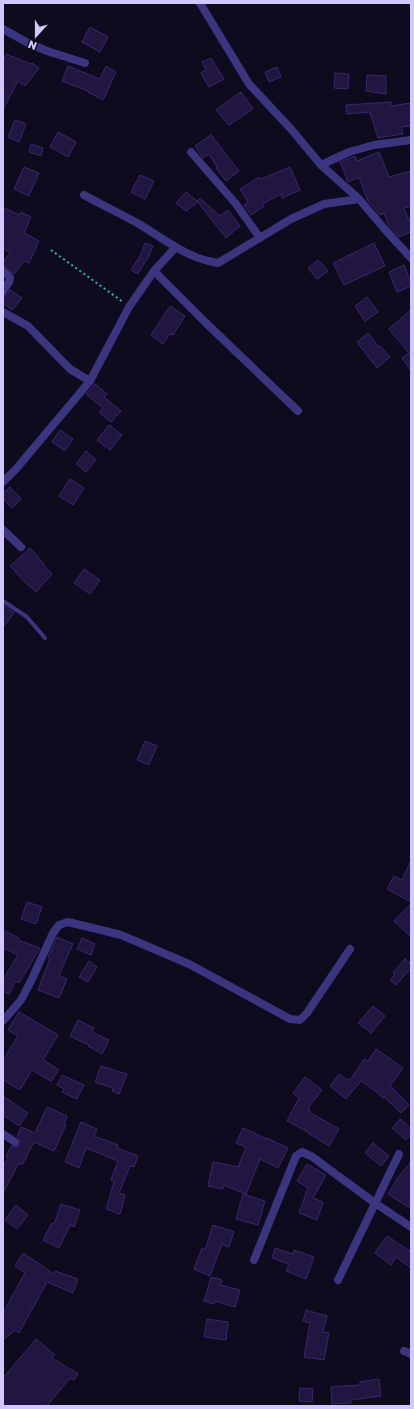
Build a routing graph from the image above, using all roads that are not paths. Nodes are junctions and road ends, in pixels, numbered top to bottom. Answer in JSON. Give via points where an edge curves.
{"nodes":[{"id":1,"x":200,"y":3,"type":"edge"},
{"id":2,"x":3,"y":28,"type":"edge"},
{"id":3,"x":85,"y":63,"type":"dead end"},
{"id":4,"x":411,"y":140,"type":"edge"},
{"id":5,"x":191,"y":152,"type":"dead end"},
{"id":6,"x":321,"y":165,"type":"junction"},
{"id":7,"x":84,"y":195,"type":"dead end"},
{"id":8,"x":359,"y":199,"type":"junction"},
{"id":9,"x":260,"y":238,"type":"junction"},
{"id":10,"x":175,"y":248,"type":"junction"},
{"id":11,"x":411,"y":258,"type":"edge"},
{"id":12,"x":3,"y":271,"type":"edge"},
{"id":13,"x":154,"y":271,"type":"junction"},
{"id":14,"x":3,"y":291,"type":"edge"},
{"id":15,"x":3,"y":312,"type":"edge"},
{"id":16,"x":90,"y":380,"type":"junction"},
{"id":17,"x":298,"y":411,"type":"dead end"},
{"id":18,"x":3,"y":482,"type":"edge"},
{"id":19,"x":3,"y":530,"type":"edge"},
{"id":20,"x":21,"y":547,"type":"dead end"},
{"id":21,"x":3,"y":601,"type":"edge"},
{"id":22,"x":45,"y":638,"type":"dead end"},
{"id":23,"x":350,"y":949,"type":"dead end"},
{"id":24,"x":3,"y":1021,"type":"edge"},
{"id":25,"x":3,"y":1134,"type":"edge"},
{"id":26,"x":15,"y":1142,"type":"dead end"},
{"id":27,"x":399,"y":1154,"type":"dead end"},
{"id":28,"x":375,"y":1203,"type":"junction"},
{"id":29,"x":411,"y":1227,"type":"edge"},
{"id":30,"x":254,"y":1260,"type":"dead end"},
{"id":31,"x":338,"y":1280,"type":"dead end"}],
"edges":[{"from":1,"to":6,"type":"street","via":[[249,84]]},
{"from":2,"to":3,"type":"street","via":[[28,43]]},
{"from":4,"to":6,"type":"street","via":[[374,145],[349,152]]},
{"from":5,"to":9,"type":"street","via":[[236,204]]},
{"from":6,"to":8,"type":"street"},
{"from":7,"to":10,"type":"street","via":[[139,224]]},
{"from":8,"to":9,"type":"street","via":[[324,204],[291,219]]},
{"from":8,"to":11,"type":"street"},
{"from":9,"to":10,"type":"street","via":[[218,263],[208,262]]},
{"from":10,"to":13,"type":"street"},
{"from":12,"to":14,"type":"street","via":[[10,278]]},
{"from":13,"to":16,"type":"street","via":[[129,307]]},
{"from":13,"to":17,"type":"street"},
{"from":15,"to":16,"type":"street","via":[[28,326],[70,368]]},
{"from":16,"to":18,"type":"street"},
{"from":19,"to":20,"type":"street"},
{"from":21,"to":22,"type":"lane","via":[[27,617]]},
{"from":23,"to":24,"type":"street","via":[[300,1020],[290,1019],[189,964],[121,935],[68,922],[59,925],[53,933],[21,1000]]},
{"from":25,"to":26,"type":"street"},
{"from":27,"to":28,"type":"street"},
{"from":28,"to":29,"type":"street"},
{"from":28,"to":30,"type":"street","via":[[302,1152],[296,1156]]},
{"from":28,"to":31,"type":"street"}]}
